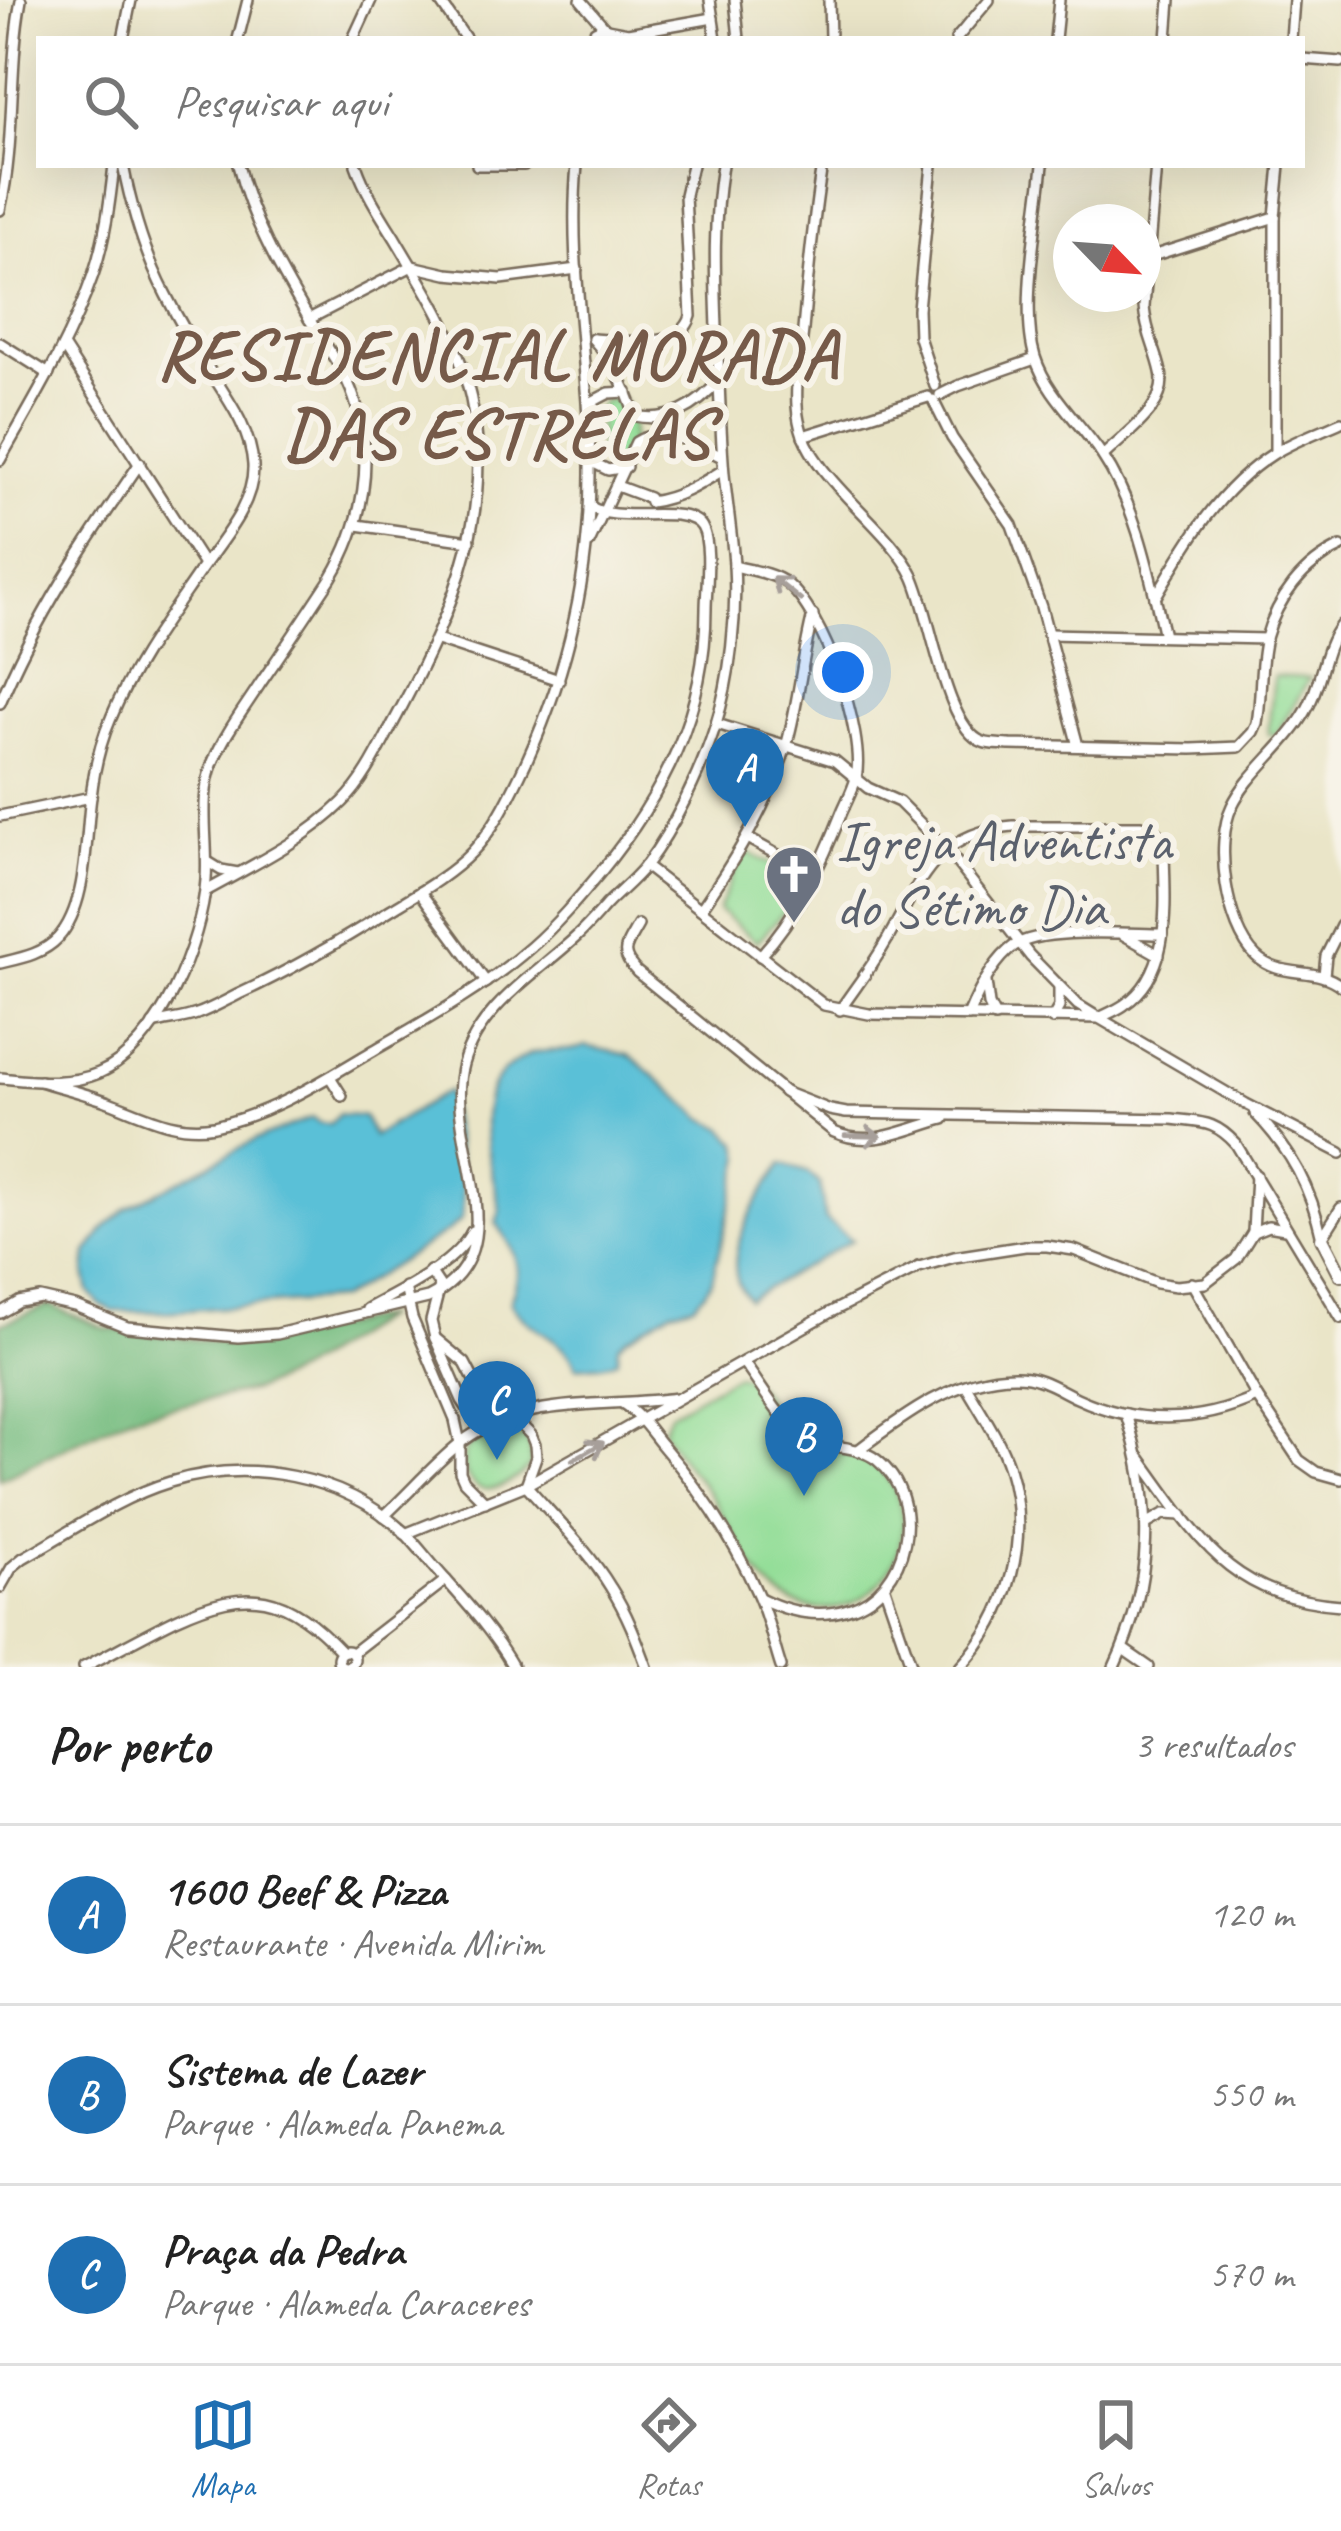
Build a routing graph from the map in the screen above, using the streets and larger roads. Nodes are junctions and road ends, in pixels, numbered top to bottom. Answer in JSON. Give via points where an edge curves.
{"nodes":[{"id":1,"x":21,"y":0,"type":"edge"},
{"id":2,"x":131,"y":0,"type":"edge"},
{"id":3,"x":248,"y":0,"type":"edge"},
{"id":4,"x":371,"y":0,"type":"edge"},
{"id":5,"x":440,"y":0,"type":"edge"},
{"id":6,"x":710,"y":0,"type":"edge"},
{"id":7,"x":735,"y":0,"type":"edge"},
{"id":8,"x":832,"y":0,"type":"edge"},
{"id":9,"x":989,"y":0,"type":"edge"},
{"id":10,"x":1059,"y":0,"type":"edge"},
{"id":11,"x":1170,"y":0,"type":"edge"},
{"id":12,"x":1294,"y":0,"type":"edge"},
{"id":13,"x":584,"y":3,"type":"edge"},
{"id":14,"x":713,"y":18,"type":"junction"},
{"id":15,"x":607,"y":34,"type":"edge"},
{"id":16,"x":124,"y":36,"type":"edge"},
{"id":17,"x":239,"y":36,"type":"edge"},
{"id":18,"x":354,"y":36,"type":"edge"},
{"id":19,"x":464,"y":36,"type":"edge"},
{"id":20,"x":716,"y":36,"type":"edge"},
{"id":21,"x":739,"y":36,"type":"edge"},
{"id":22,"x":830,"y":36,"type":"edge"},
{"id":23,"x":959,"y":36,"type":"edge"},
{"id":24,"x":1055,"y":36,"type":"edge"},
{"id":25,"x":1167,"y":36,"type":"edge"},
{"id":26,"x":1292,"y":36,"type":"edge"},
{"id":27,"x":1305,"y":58,"type":"edge"},
{"id":28,"x":1341,"y":62,"type":"edge"},
{"id":29,"x":117,"y":168,"type":"edge"},
{"id":30,"x":119,"y":168,"type":"edge"},
{"id":31,"x":239,"y":168,"type":"edge"},
{"id":32,"x":357,"y":168,"type":"edge"},
{"id":33,"x":577,"y":168,"type":"edge"},
{"id":34,"x":691,"y":168,"type":"edge"},
{"id":35,"x":722,"y":168,"type":"edge"},
{"id":36,"x":822,"y":168,"type":"edge"},
{"id":37,"x":932,"y":168,"type":"edge"},
{"id":38,"x":1043,"y":168,"type":"edge"},
{"id":39,"x":1156,"y":168,"type":"edge"},
{"id":40,"x":1280,"y":168,"type":"edge"},
{"id":41,"x":1153,"y":204,"type":"edge"},
{"id":42,"x":0,"y":210,"type":"edge"},
{"id":43,"x":1275,"y":217,"type":"junction"},
{"id":44,"x":106,"y":219,"type":"junction"},
{"id":45,"x":136,"y":223,"type":"junction"},
{"id":46,"x":1161,"y":253,"type":"edge"},
{"id":47,"x":412,"y":266,"type":"junction"},
{"id":48,"x":578,"y":269,"type":"junction"},
{"id":49,"x":442,"y":281,"type":"junction"},
{"id":50,"x":434,"y":304,"type":"junction"},
{"id":51,"x":1145,"y":312,"type":"edge"},
{"id":52,"x":309,"y":319,"type":"junction"},
{"id":53,"x":582,"y":326,"type":"junction"},
{"id":54,"x":640,"y":340,"type":"junction"},
{"id":55,"x":0,"y":343,"type":"edge"},
{"id":56,"x":596,"y":343,"type":"junction"},
{"id":57,"x":63,"y":346,"type":"junction"},
{"id":58,"x":584,"y":354,"type":"junction"},
{"id":59,"x":1035,"y":359,"type":"junction"},
{"id":60,"x":612,"y":364,"type":"junction"},
{"id":61,"x":49,"y":374,"type":"junction"},
{"id":62,"x":719,"y":381,"type":"junction"},
{"id":63,"x":628,"y":392,"type":"junction"},
{"id":64,"x":934,"y":393,"type":"junction"},
{"id":65,"x":588,"y":405,"type":"junction"},
{"id":66,"x":635,"y":416,"type":"junction"},
{"id":67,"x":1341,"y":422,"type":"edge"},
{"id":68,"x":803,"y":436,"type":"junction"},
{"id":69,"x":636,"y":442,"type":"junction"},
{"id":70,"x":1275,"y":452,"type":"junction"},
{"id":71,"x":1103,"y":455,"type":"junction"},
{"id":72,"x":722,"y":457,"type":"junction"},
{"id":73,"x":0,"y":460,"type":"edge"},
{"id":74,"x":590,"y":461,"type":"junction"},
{"id":75,"x":140,"y":463,"type":"junction"},
{"id":76,"x":626,"y":466,"type":"junction"},
{"id":77,"x":724,"y":470,"type":"junction"},
{"id":78,"x":617,"y":486,"type":"junction"},
{"id":79,"x":650,"y":502,"type":"junction"},
{"id":80,"x":590,"y":506,"type":"junction"},
{"id":81,"x":603,"y":515,"type":"junction"},
{"id":82,"x":640,"y":516,"type":"junction"},
{"id":83,"x":357,"y":525,"type":"junction"},
{"id":84,"x":470,"y":541,"type":"junction"},
{"id":85,"x":1341,"y":547,"type":"edge"},
{"id":86,"x":587,"y":548,"type":"junction"},
{"id":87,"x":204,"y":565,"type":"junction"},
{"id":88,"x":734,"y":566,"type":"junction"},
{"id":89,"x":1155,"y":598,"type":"junction"},
{"id":90,"x":813,"y":615,"type":"junction"},
{"id":91,"x":1341,"y":626,"type":"edge"},
{"id":92,"x":1048,"y":634,"type":"junction"},
{"id":93,"x":1165,"y":636,"type":"junction"},
{"id":94,"x":1266,"y":639,"type":"junction"},
{"id":95,"x":437,"y":640,"type":"junction"},
{"id":96,"x":559,"y":680,"type":"junction"},
{"id":97,"x":0,"y":703,"type":"edge"},
{"id":98,"x":717,"y":724,"type":"junction"},
{"id":99,"x":1078,"y":746,"type":"junction"},
{"id":100,"x":786,"y":747,"type":"junction"},
{"id":101,"x":856,"y":778,"type":"junction"},
{"id":102,"x":91,"y":797,"type":"junction"},
{"id":103,"x":0,"y":816,"type":"edge"},
{"id":104,"x":747,"y":838,"type":"junction"},
{"id":105,"x":947,"y":850,"type":"junction"},
{"id":106,"x":208,"y":862,"type":"junction"},
{"id":107,"x":645,"y":866,"type":"junction"},
{"id":108,"x":238,"y":873,"type":"junction"},
{"id":109,"x":814,"y":875,"type":"junction"},
{"id":110,"x":206,"y":891,"type":"junction"},
{"id":111,"x":420,"y":892,"type":"junction"},
{"id":112,"x":701,"y":909,"type":"junction"},
{"id":113,"x":638,"y":925,"type":"dead end"},
{"id":114,"x":1341,"y":926,"type":"edge"},
{"id":115,"x":1119,"y":933,"type":"junction"},
{"id":116,"x":1163,"y":934,"type":"junction"},
{"id":117,"x":1047,"y":935,"type":"junction"},
{"id":118,"x":1019,"y":943,"type":"junction"},
{"id":119,"x":1159,"y":955,"type":"junction"},
{"id":120,"x":760,"y":956,"type":"junction"},
{"id":121,"x":1003,"y":956,"type":"junction"},
{"id":122,"x":1030,"y":956,"type":"junction"},
{"id":123,"x":0,"y":963,"type":"edge"},
{"id":124,"x":1324,"y":975,"type":"junction"},
{"id":125,"x":486,"y":982,"type":"junction"},
{"id":126,"x":986,"y":982,"type":"junction"},
{"id":127,"x":1341,"y":986,"type":"edge"},
{"id":128,"x":1059,"y":987,"type":"junction"},
{"id":129,"x":1125,"y":1005,"type":"junction"},
{"id":130,"x":840,"y":1010,"type":"junction"},
{"id":131,"x":968,"y":1016,"type":"junction"},
{"id":132,"x":995,"y":1017,"type":"junction"},
{"id":133,"x":1052,"y":1018,"type":"junction"},
{"id":134,"x":1099,"y":1018,"type":"junction"},
{"id":135,"x":153,"y":1024,"type":"junction"},
{"id":136,"x":1125,"y":1035,"type":"junction"},
{"id":137,"x":101,"y":1072,"type":"junction"},
{"id":138,"x":330,"y":1076,"type":"junction"},
{"id":139,"x":0,"y":1078,"type":"edge"},
{"id":140,"x":40,"y":1081,"type":"junction"},
{"id":141,"x":784,"y":1092,"type":"junction"},
{"id":142,"x":342,"y":1096,"type":"dead end"},
{"id":143,"x":108,"y":1102,"type":"junction"},
{"id":144,"x":1246,"y":1104,"type":"junction"},
{"id":145,"x":830,"y":1110,"type":"junction"},
{"id":146,"x":904,"y":1114,"type":"junction"},
{"id":147,"x":955,"y":1115,"type":"junction"},
{"id":148,"x":824,"y":1125,"type":"junction"},
{"id":149,"x":905,"y":1130,"type":"junction"},
{"id":150,"x":1341,"y":1153,"type":"edge"},
{"id":151,"x":1256,"y":1175,"type":"junction"},
{"id":152,"x":1341,"y":1208,"type":"edge"},
{"id":153,"x":476,"y":1220,"type":"junction"},
{"id":154,"x":1285,"y":1229,"type":"junction"},
{"id":155,"x":1253,"y":1232,"type":"junction"},
{"id":156,"x":1322,"y":1238,"type":"junction"},
{"id":157,"x":430,"y":1271,"type":"junction"},
{"id":158,"x":1341,"y":1276,"type":"edge"},
{"id":159,"x":1192,"y":1283,"type":"junction"},
{"id":160,"x":405,"y":1287,"type":"junction"},
{"id":161,"x":439,"y":1293,"type":"junction"},
{"id":162,"x":408,"y":1305,"type":"junction"},
{"id":163,"x":363,"y":1311,"type":"junction"},
{"id":164,"x":0,"y":1313,"type":"edge"},
{"id":165,"x":1341,"y":1318,"type":"edge"},
{"id":166,"x":437,"y":1342,"type":"junction"},
{"id":167,"x":427,"y":1353,"type":"junction"},
{"id":168,"x":743,"y":1362,"type":"junction"},
{"id":169,"x":966,"y":1386,"type":"junction"},
{"id":170,"x":1257,"y":1396,"type":"junction"},
{"id":171,"x":683,"y":1397,"type":"junction"},
{"id":172,"x":462,"y":1400,"type":"junction"},
{"id":173,"x":622,"y":1403,"type":"junction"},
{"id":174,"x":449,"y":1406,"type":"junction"},
{"id":175,"x":1126,"y":1414,"type":"junction"},
{"id":176,"x":512,"y":1416,"type":"junction"},
{"id":177,"x":642,"y":1420,"type":"junction"},
{"id":178,"x":491,"y":1425,"type":"junction"},
{"id":179,"x":460,"y":1443,"type":"junction"},
{"id":180,"x":858,"y":1450,"type":"junction"},
{"id":181,"x":1139,"y":1457,"type":"junction"},
{"id":182,"x":1341,"y":1479,"type":"edge"},
{"id":183,"x":526,"y":1485,"type":"junction"},
{"id":184,"x":485,"y":1502,"type":"junction"},
{"id":185,"x":1182,"y":1515,"type":"junction"},
{"id":186,"x":384,"y":1516,"type":"junction"},
{"id":187,"x":1148,"y":1523,"type":"junction"},
{"id":188,"x":405,"y":1534,"type":"junction"},
{"id":189,"x":446,"y":1580,"type":"junction"},
{"id":190,"x":0,"y":1588,"type":"edge"},
{"id":191,"x":885,"y":1588,"type":"junction"},
{"id":192,"x":760,"y":1598,"type":"junction"},
{"id":193,"x":1341,"y":1605,"type":"edge"},
{"id":194,"x":1123,"y":1649,"type":"junction"},
{"id":195,"x":347,"y":1661,"type":"edge"},
{"id":196,"x":85,"y":1667,"type":"edge"},
{"id":197,"x":513,"y":1667,"type":"edge"},
{"id":198,"x":647,"y":1667,"type":"edge"},
{"id":199,"x":781,"y":1667,"type":"edge"},
{"id":200,"x":912,"y":1667,"type":"edge"},
{"id":201,"x":960,"y":1667,"type":"edge"},
{"id":202,"x":1114,"y":1667,"type":"edge"},
{"id":203,"x":1149,"y":1667,"type":"edge"}],
"edges":[{"from":1,"to":42,"type":"street"},
{"from":2,"to":16,"type":"street"},
{"from":3,"to":17,"type":"street"},
{"from":4,"to":18,"type":"street"},
{"from":5,"to":19,"type":"street"},
{"from":6,"to":14,"type":"street"},
{"from":7,"to":21,"type":"street"},
{"from":8,"to":22,"type":"street"},
{"from":9,"to":23,"type":"street"},
{"from":10,"to":24,"type":"street"},
{"from":11,"to":25,"type":"street"},
{"from":12,"to":26,"type":"street"},
{"from":13,"to":15,"type":"street"},
{"from":14,"to":15,"type":"street"},
{"from":14,"to":20,"type":"street"},
{"from":27,"to":28,"type":"street"},
{"from":29,"to":44,"type":"street"},
{"from":30,"to":45,"type":"street"},
{"from":31,"to":52,"type":"street","via":[[256,220]]},
{"from":32,"to":47,"type":"street"},
{"from":33,"to":48,"type":"street"},
{"from":34,"to":54,"type":"street","via":[[689,324],[671,339]]},
{"from":35,"to":62,"type":"street","via":[[714,223]]},
{"from":36,"to":68,"type":"street","via":[[798,376]]},
{"from":37,"to":64,"type":"street","via":[[918,309]]},
{"from":38,"to":59,"type":"street","via":[[1029,317]]},
{"from":39,"to":41,"type":"street"},
{"from":40,"to":43,"type":"street"},
{"from":43,"to":46,"type":"street"},
{"from":43,"to":70,"type":"street"},
{"from":44,"to":45,"type":"street"},
{"from":44,"to":57,"type":"street"},
{"from":45,"to":87,"type":"street","via":[[252,455],[245,502]]},
{"from":47,"to":49,"type":"street"},
{"from":47,"to":50,"type":"street"},
{"from":47,"to":52,"type":"street"},
{"from":48,"to":49,"type":"street"},
{"from":48,"to":53,"type":"street"},
{"from":49,"to":50,"type":"street"},
{"from":50,"to":84,"type":"street","via":[[466,378],[478,439]]},
{"from":51,"to":71,"type":"street","via":[[1160,396]]},
{"from":52,"to":83,"type":"street","via":[[337,360],[362,426]]},
{"from":53,"to":56,"type":"street"},
{"from":53,"to":58,"type":"street"},
{"from":54,"to":56,"type":"street"},
{"from":54,"to":60,"type":"street","via":[[623,346]]},
{"from":55,"to":61,"type":"street"},
{"from":56,"to":58,"type":"street"},
{"from":56,"to":60,"type":"street"},
{"from":57,"to":61,"type":"street"},
{"from":57,"to":75,"type":"street"},
{"from":58,"to":65,"type":"street"},
{"from":59,"to":64,"type":"street"},
{"from":59,"to":71,"type":"street"},
{"from":60,"to":63,"type":"street"},
{"from":61,"to":73,"type":"street"},
{"from":62,"to":66,"type":"street","via":[[666,418]]},
{"from":62,"to":72,"type":"street"},
{"from":63,"to":65,"type":"street"},
{"from":63,"to":66,"type":"street"},
{"from":64,"to":68,"type":"street"},
{"from":64,"to":92,"type":"street","via":[[952,438],[1012,525]]},
{"from":65,"to":74,"type":"street"},
{"from":66,"to":69,"type":"street"},
{"from":67,"to":70,"type":"street"},
{"from":68,"to":99,"type":"street","via":[[914,578],[964,728],[983,742]]},
{"from":69,"to":72,"type":"street","via":[[666,435]]},
{"from":69,"to":76,"type":"street"},
{"from":70,"to":89,"type":"street","via":[[1197,526]]},
{"from":71,"to":89,"type":"street"},
{"from":72,"to":77,"type":"street"},
{"from":74,"to":76,"type":"street","via":[[608,470]]},
{"from":74,"to":80,"type":"street"},
{"from":75,"to":87,"type":"street"},
{"from":75,"to":97,"type":"street","via":[[45,610]]},
{"from":76,"to":78,"type":"street"},
{"from":77,"to":79,"type":"street","via":[[671,500]]},
{"from":77,"to":88,"type":"street"},
{"from":78,"to":79,"type":"street"},
{"from":78,"to":81,"type":"street"},
{"from":79,"to":82,"type":"street"},
{"from":80,"to":81,"type":"street"},
{"from":80,"to":86,"type":"street"},
{"from":81,"to":82,"type":"street"},
{"from":81,"to":86,"type":"street"},
{"from":82,"to":125,"type":"street","via":[[682,516],[704,530],[706,636],[691,712],[634,831],[570,909]]},
{"from":83,"to":84,"type":"street"},
{"from":83,"to":106,"type":"street","via":[[343,560],[214,760]]},
{"from":84,"to":95,"type":"street"},
{"from":85,"to":94,"type":"street","via":[[1299,577]]},
{"from":86,"to":96,"type":"street"},
{"from":87,"to":102,"type":"street","via":[[117,704]]},
{"from":90,"to":88,"type":"street","one_way":true,"via":[[785,582]]},
{"from":88,"to":98,"type":"street"},
{"from":89,"to":93,"type":"street"},
{"from":90,"to":100,"type":"street"},
{"from":90,"to":101,"type":"street","via":[[856,740]]},
{"from":91,"to":124,"type":"street","via":[[1306,710],[1230,808],[1225,850],[1230,904],[1246,944],[1279,970]]},
{"from":92,"to":93,"type":"street"},
{"from":92,"to":99,"type":"street"},
{"from":93,"to":94,"type":"street"},
{"from":94,"to":99,"type":"street","via":[[1259,709],[1239,747]]},
{"from":95,"to":96,"type":"street"},
{"from":95,"to":108,"type":"street","via":[[356,788],[308,830]]},
{"from":96,"to":111,"type":"street","via":[[488,834]]},
{"from":98,"to":100,"type":"street"},
{"from":98,"to":107,"type":"street","via":[[694,783]]},
{"from":100,"to":101,"type":"street","via":[[835,761]]},
{"from":100,"to":104,"type":"street"},
{"from":101,"to":105,"type":"street","via":[[899,802]]},
{"from":101,"to":109,"type":"street"},
{"from":102,"to":103,"type":"street"},
{"from":102,"to":123,"type":"street","via":[[70,921],[45,949]]},
{"from":104,"to":109,"type":"street"},
{"from":104,"to":112,"type":"street"},
{"from":105,"to":116,"type":"street","via":[[992,828],[1142,826],[1165,844]]},
{"from":105,"to":118,"type":"street"},
{"from":105,"to":130,"type":"street","via":[[930,864]]},
{"from":106,"to":108,"type":"street"},
{"from":106,"to":110,"type":"street"},
{"from":107,"to":112,"type":"street"},
{"from":107,"to":153,"type":"street","via":[[505,999],[472,1041],[459,1101]]},
{"from":108,"to":110,"type":"street"},
{"from":109,"to":120,"type":"street"},
{"from":110,"to":135,"type":"street","via":[[188,953]]},
{"from":111,"to":125,"type":"street"},
{"from":111,"to":135,"type":"street","via":[[273,979],[197,1014]]},
{"from":112,"to":120,"type":"street"},
{"from":113,"to":141,"type":"street","via":[[625,959]]},
{"from":114,"to":124,"type":"street"},
{"from":115,"to":116,"type":"street"},
{"from":115,"to":117,"type":"street"},
{"from":115,"to":119,"type":"street"},
{"from":116,"to":119,"type":"street"},
{"from":117,"to":118,"type":"street"},
{"from":117,"to":122,"type":"street"},
{"from":118,"to":121,"type":"street"},
{"from":118,"to":122,"type":"street"},
{"from":119,"to":129,"type":"street"},
{"from":120,"to":130,"type":"street"},
{"from":121,"to":122,"type":"street"},
{"from":121,"to":126,"type":"street"},
{"from":122,"to":128,"type":"street"},
{"from":124,"to":127,"type":"street"},
{"from":125,"to":138,"type":"street"},
{"from":126,"to":131,"type":"street"},
{"from":126,"to":132,"type":"street"},
{"from":128,"to":133,"type":"street"},
{"from":128,"to":134,"type":"street"},
{"from":129,"to":134,"type":"street"},
{"from":129,"to":136,"type":"street"},
{"from":130,"to":131,"type":"street"},
{"from":131,"to":132,"type":"street"},
{"from":132,"to":133,"type":"street"},
{"from":133,"to":134,"type":"street"},
{"from":134,"to":136,"type":"street"},
{"from":135,"to":137,"type":"street"},
{"from":136,"to":144,"type":"street"},
{"from":137,"to":140,"type":"street"},
{"from":137,"to":143,"type":"street"},
{"from":138,"to":142,"type":"street"},
{"from":138,"to":143,"type":"street","via":[[213,1126],[173,1126]]},
{"from":139,"to":140,"type":"street"},
{"from":140,"to":143,"type":"street"},
{"from":141,"to":145,"type":"street"},
{"from":141,"to":148,"type":"street"},
{"from":144,"to":150,"type":"street"},
{"from":144,"to":156,"type":"street","via":[[1302,1174]]},
{"from":145,"to":146,"type":"street"},
{"from":145,"to":148,"type":"street"},
{"from":146,"to":147,"type":"street"},
{"from":146,"to":149,"type":"street"},
{"from":147,"to":149,"type":"street"},
{"from":147,"to":151,"type":"street","via":[[1210,1123]]},
{"from":148,"to":149,"type":"street","one_way":true,"via":[[860,1140]]},
{"from":151,"to":154,"type":"street"},
{"from":151,"to":155,"type":"street"},
{"from":152,"to":156,"type":"street"},
{"from":153,"to":157,"type":"street","via":[[466,1243]]},
{"from":153,"to":161,"type":"street","via":[[465,1264]]},
{"from":154,"to":155,"type":"street"},
{"from":154,"to":165,"type":"street"},
{"from":155,"to":159,"type":"street","via":[[1222,1273]]},
{"from":156,"to":158,"type":"street"},
{"from":157,"to":160,"type":"street"},
{"from":157,"to":161,"type":"street"},
{"from":159,"to":168,"type":"street","via":[[1157,1283],[1047,1246],[954,1257],[884,1283]]},
{"from":159,"to":170,"type":"street"},
{"from":160,"to":162,"type":"street"},
{"from":160,"to":163,"type":"street"},
{"from":161,"to":162,"type":"street"},
{"from":161,"to":166,"type":"street","via":[[431,1322]]},
{"from":162,"to":163,"type":"street"},
{"from":162,"to":167,"type":"street"},
{"from":163,"to":164,"type":"street","via":[[238,1337],[127,1328],[40,1298]]},
{"from":166,"to":167,"type":"street"},
{"from":166,"to":172,"type":"street"},
{"from":166,"to":176,"type":"street","via":[[465,1363],[481,1396]]},
{"from":167,"to":174,"type":"street"},
{"from":168,"to":171,"type":"street"},
{"from":168,"to":180,"type":"street","via":[[802,1437]]},
{"from":169,"to":175,"type":"street","via":[[1024,1376]]},
{"from":169,"to":180,"type":"street"},
{"from":169,"to":201,"type":"street","via":[[1009,1466],[1018,1522],[1003,1604]]},
{"from":170,"to":175,"type":"street","via":[[1187,1418]]},
{"from":170,"to":182,"type":"street","via":[[1298,1460]]},
{"from":171,"to":173,"type":"street"},
{"from":171,"to":177,"type":"street"},
{"from":172,"to":174,"type":"street"},
{"from":172,"to":178,"type":"street"},
{"from":173,"to":176,"type":"street"},
{"from":173,"to":177,"type":"street"},
{"from":174,"to":179,"type":"street"},
{"from":175,"to":181,"type":"street"},
{"from":176,"to":178,"type":"street"},
{"from":176,"to":183,"type":"street","via":[[535,1444]]},
{"from":183,"to":177,"type":"street","one_way":true},
{"from":177,"to":192,"type":"street","via":[[702,1494]]},
{"from":178,"to":179,"type":"street"},
{"from":179,"to":184,"type":"street","via":[[464,1481]]},
{"from":179,"to":186,"type":"street"},
{"from":180,"to":191,"type":"street","via":[[885,1468],[907,1522]]},
{"from":181,"to":185,"type":"street"},
{"from":181,"to":187,"type":"street"},
{"from":183,"to":184,"type":"street"},
{"from":183,"to":198,"type":"street","via":[[611,1588]]},
{"from":184,"to":188,"type":"street"},
{"from":185,"to":187,"type":"street"},
{"from":185,"to":193,"type":"street","via":[[1215,1556],[1257,1585]]},
{"from":186,"to":188,"type":"street"},
{"from":186,"to":190,"type":"street","via":[[304,1479],[241,1471],[172,1481],[23,1558]]},
{"from":187,"to":194,"type":"street"},
{"from":188,"to":189,"type":"street"},
{"from":189,"to":195,"type":"street"},
{"from":189,"to":197,"type":"street"},
{"from":191,"to":192,"type":"street","via":[[854,1608],[821,1614]]},
{"from":191,"to":200,"type":"street"},
{"from":192,"to":199,"type":"street"},
{"from":194,"to":202,"type":"street"},
{"from":194,"to":203,"type":"street"},
{"from":195,"to":196,"type":"street","via":[[306,1618],[247,1598],[208,1604]]}]}
